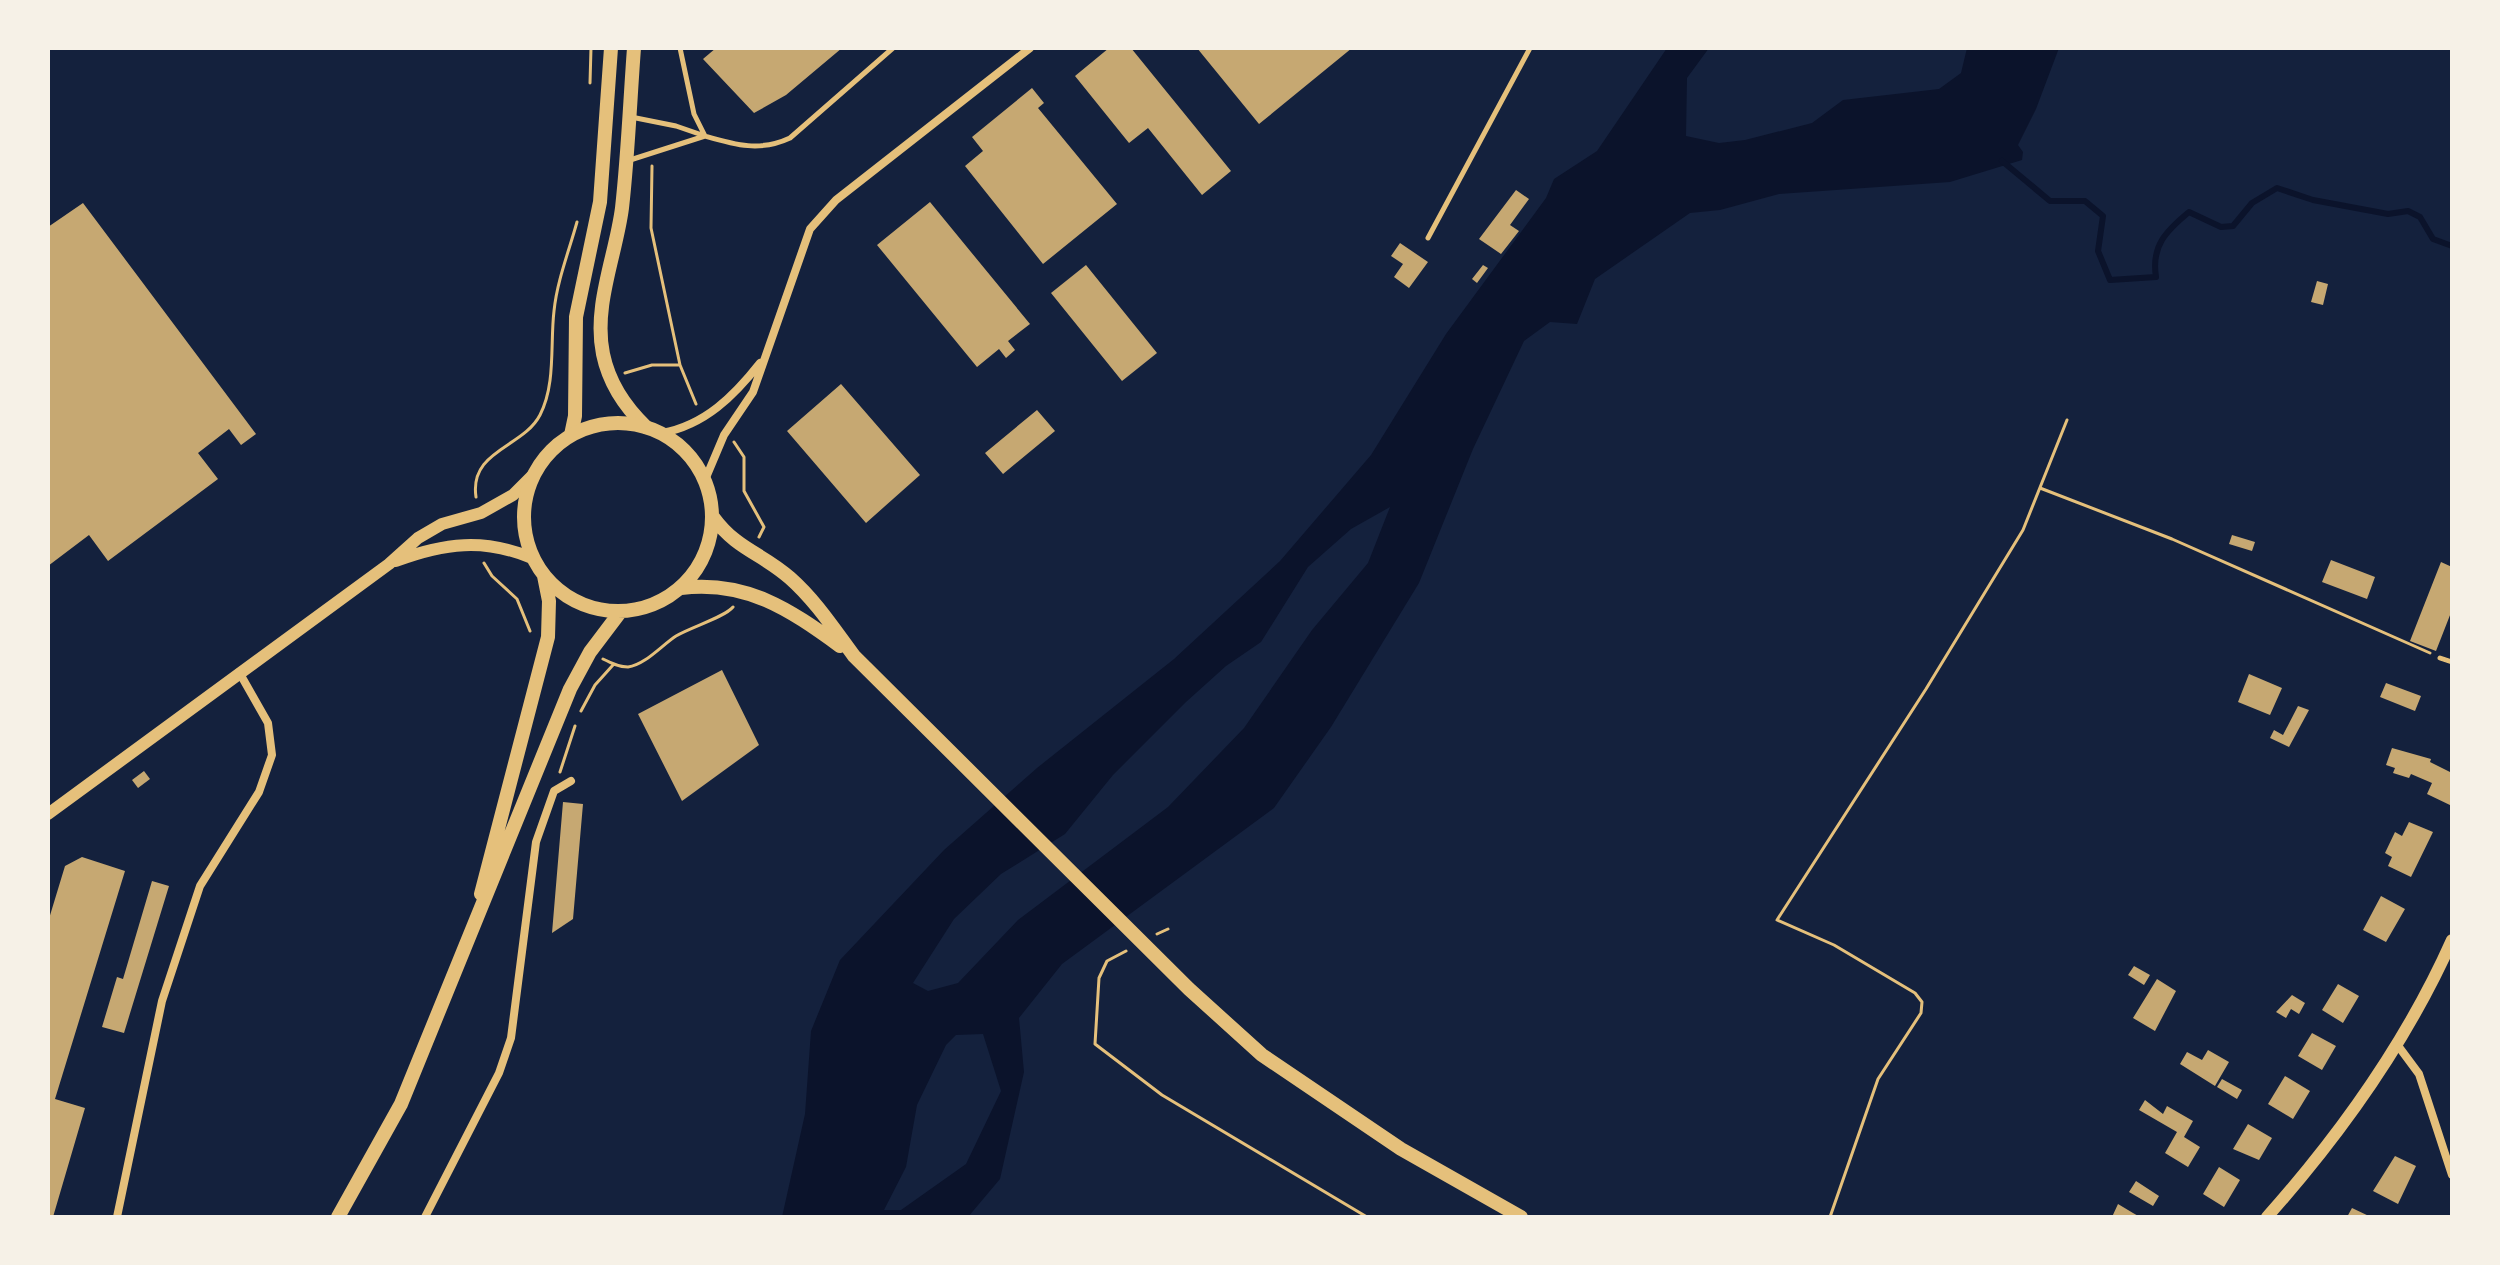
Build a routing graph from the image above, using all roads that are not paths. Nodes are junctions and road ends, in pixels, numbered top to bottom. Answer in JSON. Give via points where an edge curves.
{"nodes":[{"id":1,"x":611,"y":48,"type":"edge"},
{"id":2,"x":634,"y":48,"type":"edge"},
{"id":3,"x":680,"y":48,"type":"edge"},
{"id":4,"x":893,"y":48,"type":"edge"},
{"id":5,"x":1030,"y":48,"type":"edge"},
{"id":6,"x":1530,"y":48,"type":"edge"},
{"id":7,"x":631,"y":117,"type":"junction"},
{"id":8,"x":705,"y":136,"type":"junction"},
{"id":9,"x":626,"y":162,"type":"junction"},
{"id":10,"x":1428,"y":238,"type":"dead end"},
{"id":11,"x":763,"y":359,"type":"junction"},
{"id":12,"x":646,"y":427,"type":"junction"},
{"id":13,"x":662,"y":433,"type":"junction"},
{"id":14,"x":571,"y":435,"type":"junction"},
{"id":15,"x":533,"y":475,"type":"junction"},
{"id":16,"x":705,"y":480,"type":"junction"},
{"id":17,"x":713,"y":517,"type":"junction"},
{"id":18,"x":532,"y":558,"type":"junction"},
{"id":19,"x":389,"y":564,"type":"junction"},
{"id":20,"x":544,"y":576,"type":"junction"},
{"id":21,"x":681,"y":588,"type":"junction"},
{"id":22,"x":621,"y":611,"type":"junction"},
{"id":23,"x":854,"y":656,"type":"junction"},
{"id":24,"x":2440,"y":658,"type":"road end"},
{"id":25,"x":2452,"y":662,"type":"edge"},
{"id":26,"x":239,"y":672,"type":"junction"},
{"id":27,"x":571,"y":781,"type":"dead end"},
{"id":28,"x":48,"y":814,"type":"edge"},
{"id":29,"x":475,"y":918,"type":"junction"},
{"id":30,"x":2451,"y":944,"type":"edge"},
{"id":31,"x":2396,"y":1043,"type":"junction"},
{"id":32,"x":2452,"y":1175,"type":"edge"},
{"id":33,"x":117,"y":1217,"type":"edge"},
{"id":34,"x":338,"y":1217,"type":"edge"},
{"id":35,"x":425,"y":1217,"type":"edge"},
{"id":36,"x":1524,"y":1217,"type":"edge"},
{"id":37,"x":2267,"y":1217,"type":"edge"}],
"edges":[{"from":1,"to":14,"type":"main road","via":[[600,202],[576,317]]},
{"from":2,"to":7,"type":"main road"},
{"from":3,"to":8,"type":"lane","via":[[694,114]]},
{"from":4,"to":8,"type":"lane","via":[[790,138],[751,148]]},
{"from":5,"to":11,"type":"street","via":[[836,200],[810,229]]},
{"from":6,"to":10,"type":"lane"},
{"from":7,"to":8,"type":"lane"},
{"from":7,"to":9,"type":"main road"},
{"from":8,"to":9,"type":"lane"},
{"from":9,"to":12,"type":"main road","via":[[606,288],[602,353],[620,397]]},
{"from":11,"to":13,"type":"street","via":[[705,418]]},
{"from":11,"to":16,"type":"street","via":[[753,392],[724,435]]},
{"from":12,"to":13,"type":"main road"},
{"from":12,"to":14,"type":"main road","via":[[621,422]]},
{"from":13,"to":16,"type":"main road","via":[[688,453]]},
{"from":14,"to":15,"type":"main road"},
{"from":15,"to":18,"type":"main road","via":[[524,527]]},
{"from":15,"to":19,"type":"street","via":[[513,495],[481,513],[442,524],[418,538]]},
{"from":16,"to":17,"type":"main road"},
{"from":17,"to":21,"type":"main road","via":[[704,556]]},
{"from":17,"to":23,"type":"main road","via":[[736,544],[788,576]]},
{"from":18,"to":19,"type":"street","via":[[485,543],[438,548]]},
{"from":18,"to":20,"type":"main road"},
{"from":19,"to":26,"type":"street"},
{"from":20,"to":22,"type":"main road","via":[[578,603]]},
{"from":20,"to":29,"type":"main road","via":[[548,637]]},
{"from":21,"to":22,"type":"main road","via":[[653,605]]},
{"from":21,"to":23,"type":"main road","via":[[736,590],[787,608]]},
{"from":22,"to":29,"type":"main road","via":[[570,689]]},
{"from":23,"to":36,"type":"main road","via":[[1262,1055],[1401,1149]]},
{"from":24,"to":25,"type":"lane"},
{"from":26,"to":28,"type":"street"},
{"from":26,"to":33,"type":"street","via":[[268,723],[272,755],[259,792],[200,886],[162,1001]]},
{"from":27,"to":35,"type":"street","via":[[554,791],[536,842],[511,1038],[499,1073]]},
{"from":29,"to":34,"type":"main road","via":[[401,1104]]},
{"from":30,"to":31,"type":"street"},
{"from":31,"to":32,"type":"street","via":[[2419,1074]]},
{"from":31,"to":37,"type":"street","via":[[2318,1159]]}]}
